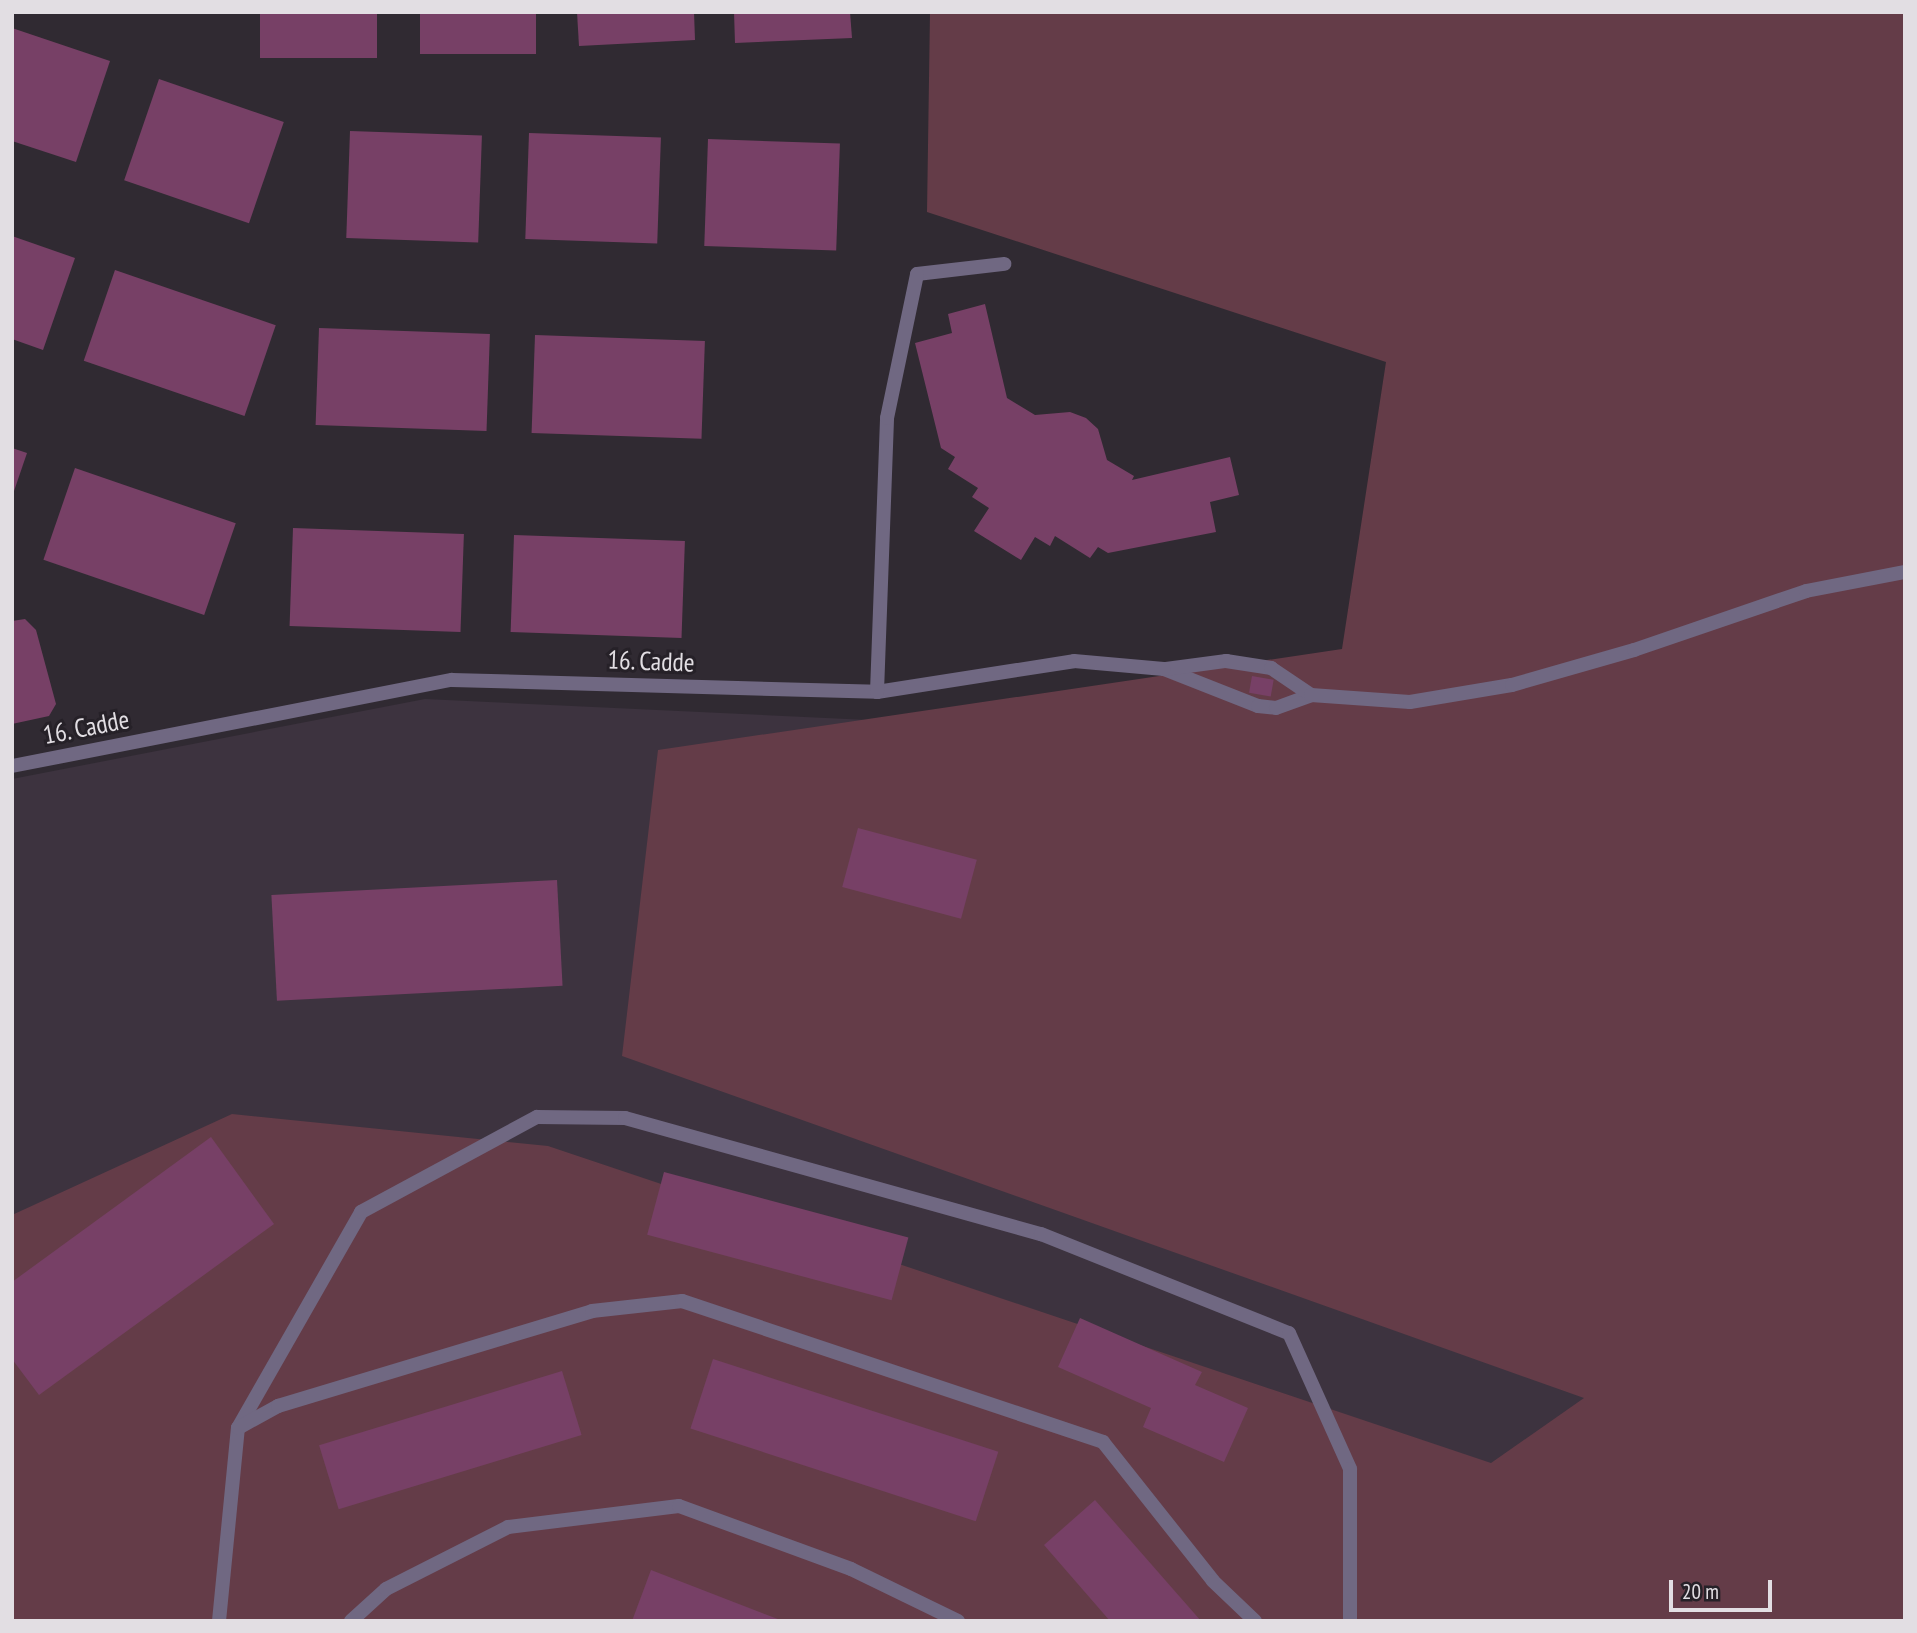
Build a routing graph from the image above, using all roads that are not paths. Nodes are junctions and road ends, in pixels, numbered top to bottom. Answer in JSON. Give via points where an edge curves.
{"nodes":[{"id":1,"x":1004,"y":264,"type":"dead end"},
{"id":2,"x":1905,"y":572,"type":"edge"},
{"id":3,"x":1164,"y":669,"type":"junction"},
{"id":4,"x":877,"y":692,"type":"junction"},
{"id":5,"x":1311,"y":695,"type":"junction"},
{"id":6,"x":12,"y":766,"type":"edge"},
{"id":7,"x":238,"y":1428,"type":"junction"},
{"id":8,"x":219,"y":1621,"type":"edge"},
{"id":9,"x":351,"y":1621,"type":"edge"},
{"id":10,"x":958,"y":1621,"type":"edge"},
{"id":11,"x":1255,"y":1621,"type":"edge"},
{"id":12,"x":1350,"y":1621,"type":"edge"}],
"edges":[{"from":1,"to":4,"type":"street","via":[[917,274],[887,418]]},
{"from":2,"to":5,"type":"street","via":[[1806,591],[1634,650],[1512,685],[1410,702]]},
{"from":3,"to":4,"type":"street","name":"16. Cadde","via":[[1074,661]]},
{"from":3,"to":5,"type":"street","via":[[1226,661],[1271,668]]},
{"from":3,"to":5,"type":"street","via":[[1258,706],[1276,708]]},
{"from":4,"to":6,"type":"street","name":"16. Cadde","via":[[452,680]]},
{"from":7,"to":8,"type":"street"},
{"from":7,"to":11,"type":"street","via":[[278,1406],[592,1311],[682,1301],[1103,1442],[1213,1581]]},
{"from":7,"to":12,"type":"street","via":[[361,1212],[537,1117],[625,1118],[1041,1234],[1289,1333],[1350,1469]]},
{"from":9,"to":10,"type":"street","via":[[386,1589],[508,1527],[679,1506],[850,1569]]}]}
